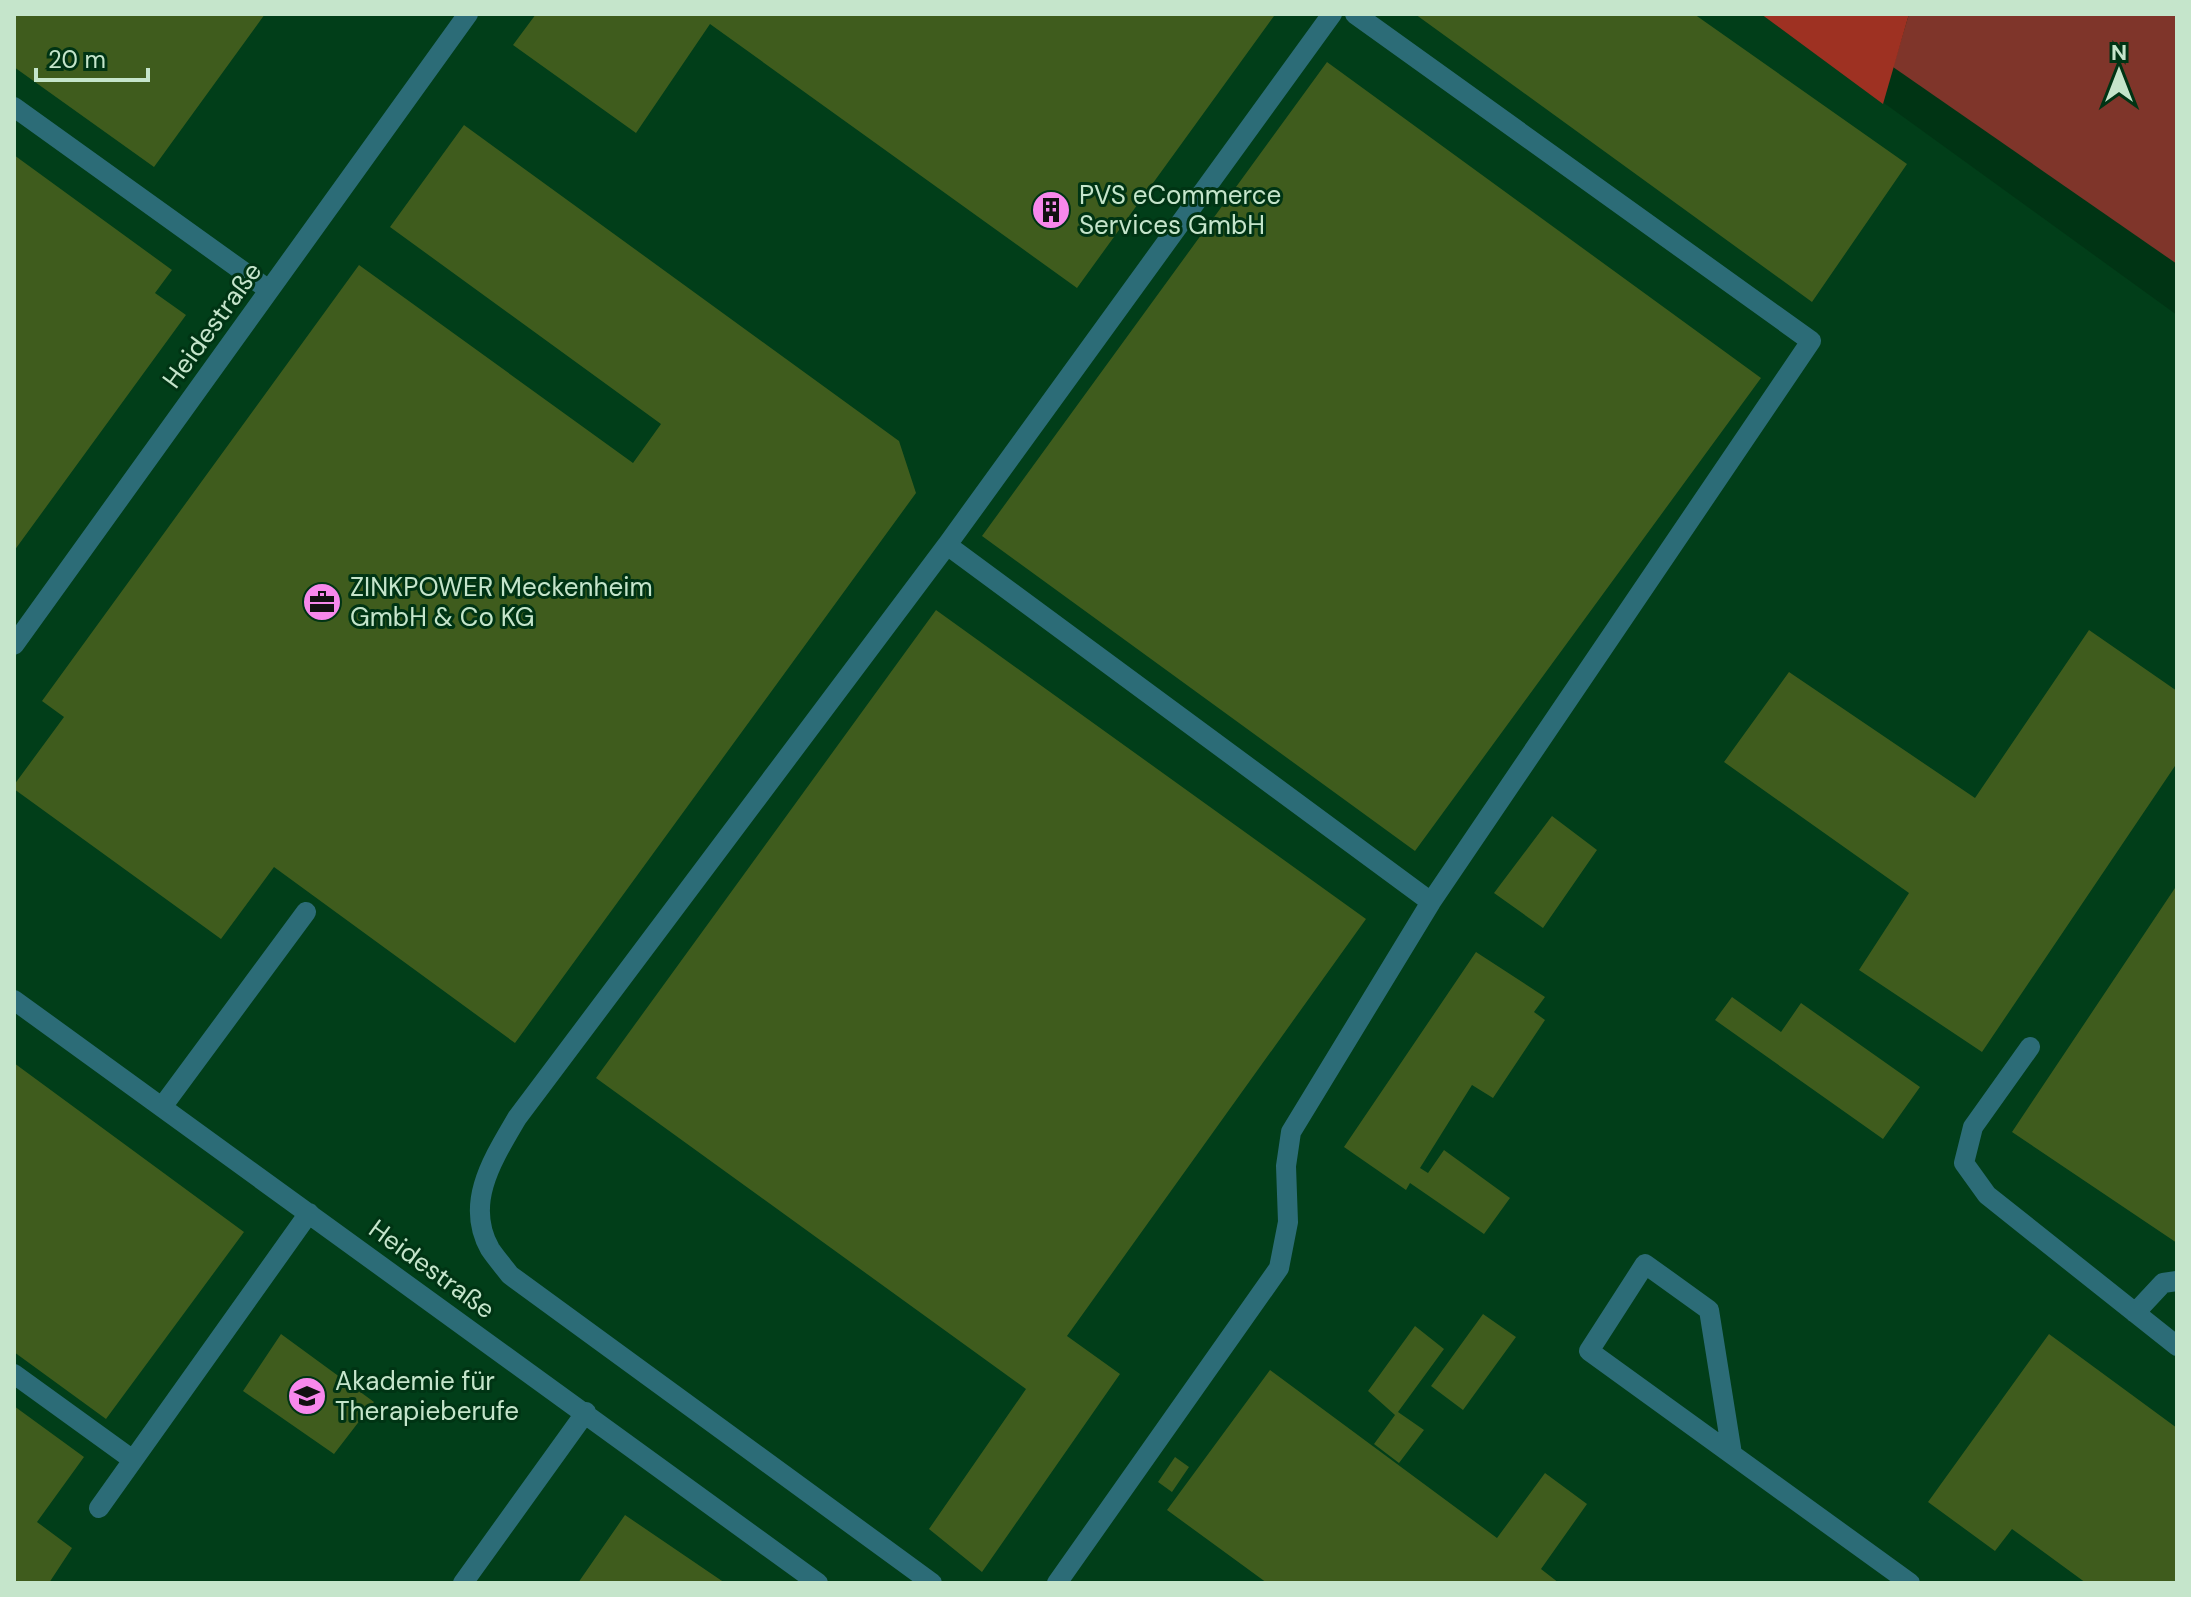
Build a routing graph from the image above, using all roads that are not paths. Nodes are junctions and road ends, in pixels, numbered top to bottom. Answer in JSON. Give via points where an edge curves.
{"nodes":[{"id":1,"x":450,"y":14,"type":"edge"},
{"id":2,"x":468,"y":14,"type":"edge"},
{"id":3,"x":1332,"y":14,"type":"edge"},
{"id":4,"x":1355,"y":14,"type":"edge"},
{"id":5,"x":453,"y":35,"type":"junction"},
{"id":6,"x":14,"y":107,"type":"edge"},
{"id":7,"x":269,"y":290,"type":"junction"},
{"id":8,"x":947,"y":545,"type":"junction"},
{"id":9,"x":14,"y":645,"type":"edge"},
{"id":10,"x":1431,"y":902,"type":"junction"},
{"id":11,"x":306,"y":912,"type":"dead end"},
{"id":12,"x":14,"y":1000,"type":"edge"},
{"id":13,"x":2030,"y":1047,"type":"dead end"},
{"id":14,"x":162,"y":1107,"type":"junction"},
{"id":15,"x":309,"y":1213,"type":"junction"},
{"id":16,"x":2177,"y":1281,"type":"edge"},
{"id":17,"x":2135,"y":1313,"type":"junction"},
{"id":18,"x":2177,"y":1346,"type":"edge"},
{"id":19,"x":14,"y":1374,"type":"edge"},
{"id":20,"x":586,"y":1412,"type":"junction"},
{"id":21,"x":1732,"y":1454,"type":"junction"},
{"id":22,"x":133,"y":1460,"type":"junction"},
{"id":23,"x":99,"y":1508,"type":"dead end"},
{"id":24,"x":463,"y":1583,"type":"edge"},
{"id":25,"x":818,"y":1583,"type":"edge"},
{"id":26,"x":932,"y":1583,"type":"edge"},
{"id":27,"x":1057,"y":1583,"type":"edge"},
{"id":28,"x":1910,"y":1583,"type":"edge"}],
"edges":[{"from":1,"to":5,"type":"street"},
{"from":2,"to":5,"type":"street","name":"Heidestraße"},
{"from":3,"to":8,"type":"street"},
{"from":4,"to":10,"type":"street","via":[[1811,341]]},
{"from":5,"to":7,"type":"street","name":"Heidestraße"},
{"from":6,"to":7,"type":"street"},
{"from":7,"to":9,"type":"street","name":"Heidestraße"},
{"from":8,"to":10,"type":"street"},
{"from":8,"to":26,"type":"street","via":[[517,1118],[483,1181],[480,1221],[490,1249],[510,1275]]},
{"from":10,"to":27,"type":"street","via":[[1291,1132],[1288,1222],[1279,1268]]},
{"from":11,"to":14,"type":"street"},
{"from":12,"to":14,"type":"street","name":"Heidestraße"},
{"from":13,"to":17,"type":"street","via":[[1973,1127],[1964,1163],[1987,1195]]},
{"from":14,"to":15,"type":"street","name":"Heidestraße"},
{"from":15,"to":20,"type":"street","name":"Heidestraße"},
{"from":15,"to":22,"type":"street"},
{"from":16,"to":17,"type":"street","via":[[2163,1283]]},
{"from":17,"to":18,"type":"street"},
{"from":19,"to":22,"type":"street"},
{"from":20,"to":24,"type":"street"},
{"from":20,"to":25,"type":"street","name":"Heidestraße"},
{"from":21,"to":21,"type":"street","via":[[1589,1351],[1645,1264],[1709,1310]]},
{"from":21,"to":28,"type":"street"},
{"from":22,"to":23,"type":"street"}]}
